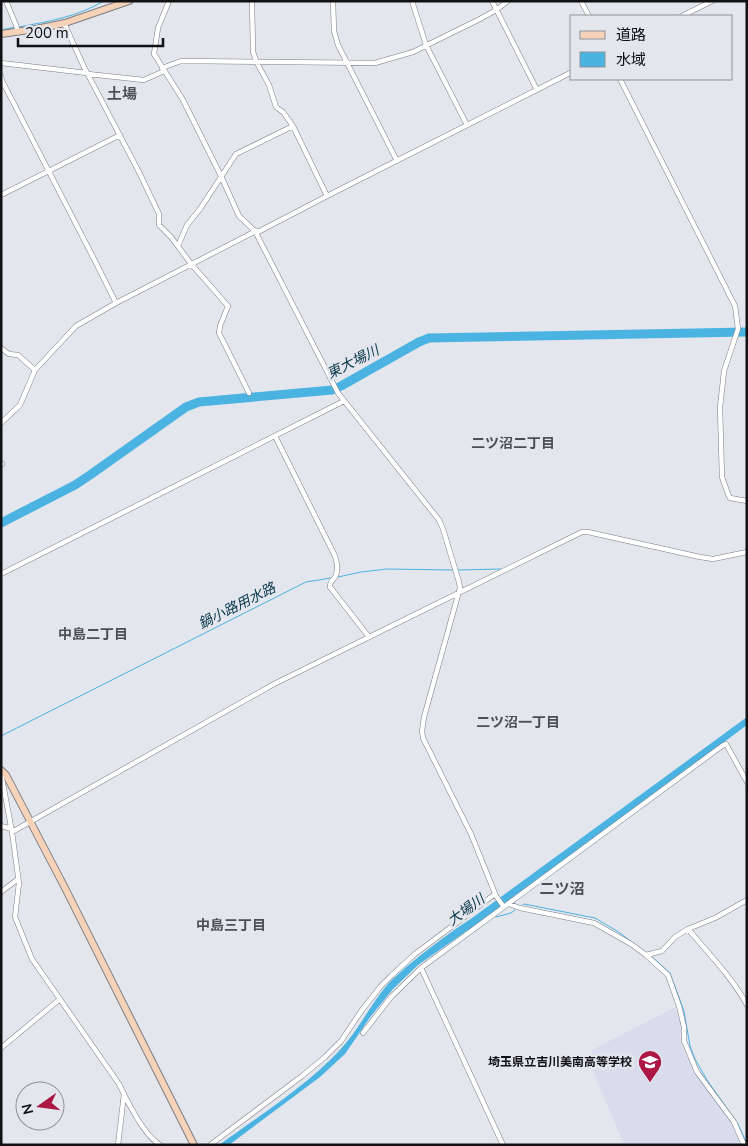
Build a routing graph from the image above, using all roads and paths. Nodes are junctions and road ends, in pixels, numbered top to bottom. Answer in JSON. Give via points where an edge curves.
{"nodes":[{"id":1,"x":6,"y":1,"type":"edge"},
{"id":2,"x":129,"y":1,"type":"edge"},
{"id":3,"x":169,"y":1,"type":"edge"},
{"id":4,"x":252,"y":1,"type":"edge"},
{"id":5,"x":333,"y":1,"type":"edge"},
{"id":6,"x":412,"y":1,"type":"edge"},
{"id":7,"x":492,"y":1,"type":"edge"},
{"id":8,"x":508,"y":1,"type":"edge"},
{"id":9,"x":581,"y":1,"type":"edge"},
{"id":10,"x":712,"y":1,"type":"edge"},
{"id":11,"x":496,"y":10,"type":"junction"},
{"id":12,"x":588,"y":15,"type":"edge"},
{"id":13,"x":684,"y":15,"type":"edge"},
{"id":14,"x":64,"y":23,"type":"junction"},
{"id":15,"x":17,"y":29,"type":"junction"},
{"id":16,"x":1,"y":34,"type":"edge"},
{"id":17,"x":426,"y":45,"type":"junction"},
{"id":18,"x":1,"y":62,"type":"edge"},
{"id":19,"x":257,"y":62,"type":"junction"},
{"id":20,"x":347,"y":63,"type":"junction"},
{"id":21,"x":163,"y":69,"type":"junction"},
{"id":22,"x":88,"y":73,"type":"junction"},
{"id":23,"x":570,"y":73,"type":"edge"},
{"id":24,"x":1,"y":76,"type":"edge"},
{"id":25,"x":621,"y":80,"type":"edge"},
{"id":26,"x":537,"y":90,"type":"junction"},
{"id":27,"x":467,"y":125,"type":"junction"},
{"id":28,"x":293,"y":126,"type":"junction"},
{"id":29,"x":120,"y":135,"type":"junction"},
{"id":30,"x":398,"y":161,"type":"junction"},
{"id":31,"x":49,"y":170,"type":"junction"},
{"id":32,"x":221,"y":176,"type":"junction"},
{"id":33,"x":1,"y":194,"type":"edge"},
{"id":34,"x":327,"y":196,"type":"junction"},
{"id":35,"x":257,"y":232,"type":"junction"},
{"id":36,"x":178,"y":246,"type":"junction"},
{"id":37,"x":192,"y":265,"type":"junction"},
{"id":38,"x":116,"y":303,"type":"junction"},
{"id":39,"x":1,"y":348,"type":"edge"},
{"id":40,"x":35,"y":370,"type":"junction"},
{"id":41,"x":249,"y":393,"type":"dead end"},
{"id":42,"x":344,"y":401,"type":"junction"},
{"id":43,"x":1,"y":423,"type":"edge"},
{"id":44,"x":275,"y":436,"type":"junction"},
{"id":45,"x":747,"y":501,"type":"edge"},
{"id":46,"x":747,"y":552,"type":"edge"},
{"id":47,"x":1,"y":574,"type":"edge"},
{"id":48,"x":459,"y":593,"type":"junction"},
{"id":49,"x":369,"y":637,"type":"junction"},
{"id":50,"x":1,"y":772,"type":"edge"},
{"id":51,"x":747,"y":782,"type":"edge"},
{"id":52,"x":31,"y":822,"type":"junction"},
{"id":53,"x":1,"y":826,"type":"edge"},
{"id":54,"x":12,"y":831,"type":"junction"},
{"id":55,"x":18,"y":879,"type":"junction"},
{"id":56,"x":1,"y":892,"type":"edge"},
{"id":57,"x":496,"y":895,"type":"junction"},
{"id":58,"x":747,"y":900,"type":"edge"},
{"id":59,"x":510,"y":904,"type":"junction"},
{"id":60,"x":503,"y":907,"type":"junction"},
{"id":61,"x":688,"y":929,"type":"junction"},
{"id":62,"x":648,"y":955,"type":"junction"},
{"id":63,"x":421,"y":968,"type":"junction"},
{"id":64,"x":60,"y":999,"type":"junction"},
{"id":65,"x":747,"y":1005,"type":"edge"},
{"id":66,"x":363,"y":1033,"type":"dead end"},
{"id":67,"x":1,"y":1048,"type":"edge"},
{"id":68,"x":124,"y":1094,"type":"junction"},
{"id":69,"x":118,"y":1145,"type":"edge"},
{"id":70,"x":160,"y":1145,"type":"edge"},
{"id":71,"x":194,"y":1145,"type":"edge"},
{"id":72,"x":210,"y":1145,"type":"edge"},
{"id":73,"x":503,"y":1145,"type":"edge"},
{"id":74,"x":744,"y":1145,"type":"edge"}],
"edges":[{"from":1,"to":15,"type":"street"},
{"from":2,"to":14,"type":"street"},
{"from":3,"to":21,"type":"street","via":[[158,28],[154,54]]},
{"from":4,"to":19,"type":"street","via":[[253,52]]},
{"from":5,"to":20,"type":"street","via":[[334,31]]},
{"from":6,"to":17,"type":"street"},
{"from":7,"to":11,"type":"street"},
{"from":8,"to":11,"type":"street"},
{"from":9,"to":12,"type":"street"},
{"from":10,"to":13,"type":"street"},
{"from":11,"to":17,"type":"street"},
{"from":11,"to":26,"type":"street"},
{"from":14,"to":15,"type":"street"},
{"from":14,"to":22,"type":"street"},
{"from":15,"to":16,"type":"street"},
{"from":17,"to":20,"type":"street","via":[[375,63]]},
{"from":17,"to":27,"type":"street"},
{"from":18,"to":22,"type":"street"},
{"from":19,"to":20,"type":"street"},
{"from":19,"to":21,"type":"street","via":[[181,61]]},
{"from":19,"to":28,"type":"street","via":[[276,107]]},
{"from":20,"to":30,"type":"street"},
{"from":21,"to":22,"type":"street","via":[[144,80]]},
{"from":21,"to":32,"type":"street","via":[[183,100]]},
{"from":22,"to":29,"type":"street"},
{"from":23,"to":26,"type":"street"},
{"from":24,"to":31,"type":"street"},
{"from":25,"to":45,"type":"street","via":[[735,306],[738,329],[724,371],[720,408],[722,477],[730,498]]},
{"from":26,"to":27,"type":"street"},
{"from":27,"to":30,"type":"street"},
{"from":28,"to":32,"type":"street","via":[[236,154]]},
{"from":28,"to":34,"type":"street"},
{"from":29,"to":31,"type":"street"},
{"from":29,"to":36,"type":"street","via":[[159,214],[159,225]]},
{"from":30,"to":34,"type":"street"},
{"from":31,"to":33,"type":"street"},
{"from":31,"to":38,"type":"street"},
{"from":32,"to":35,"type":"street","via":[[239,216]]},
{"from":32,"to":36,"type":"street","via":[[187,225]]},
{"from":34,"to":35,"type":"street"},
{"from":35,"to":37,"type":"street"},
{"from":35,"to":42,"type":"street"},
{"from":36,"to":37,"type":"street"},
{"from":37,"to":38,"type":"street"},
{"from":37,"to":41,"type":"street","via":[[228,306],[219,333]]},
{"from":38,"to":40,"type":"street","via":[[76,326]]},
{"from":39,"to":40,"type":"street","via":[[9,354],[18,355]]},
{"from":40,"to":43,"type":"street","via":[[20,405]]},
{"from":42,"to":44,"type":"street"},
{"from":42,"to":48,"type":"street","via":[[439,520],[459,582]]},
{"from":44,"to":47,"type":"street"},
{"from":44,"to":49,"type":"street","via":[[336,556],[336,575],[330,587]]},
{"from":46,"to":48,"type":"street","via":[[713,559],[582,532]]},
{"from":48,"to":49,"type":"street"},
{"from":48,"to":57,"type":"street","via":[[422,731]]},
{"from":49,"to":52,"type":"street","via":[[274,684]]},
{"from":50,"to":52,"type":"street","via":[[6,775]]},
{"from":50,"to":54,"type":"street"},
{"from":51,"to":59,"type":"street","via":[[726,744]]},
{"from":52,"to":54,"type":"street"},
{"from":52,"to":71,"type":"street"},
{"from":53,"to":54,"type":"street"},
{"from":54,"to":55,"type":"street"},
{"from":55,"to":56,"type":"street"},
{"from":55,"to":64,"type":"street","via":[[15,917],[32,959]]},
{"from":57,"to":60,"type":"street"},
{"from":57,"to":72,"type":"street","via":[[415,954],[392,975],[325,1057]]},
{"from":58,"to":61,"type":"street"},
{"from":59,"to":60,"type":"street"},
{"from":59,"to":62,"type":"street","via":[[594,923]]},
{"from":60,"to":63,"type":"street"},
{"from":61,"to":62,"type":"street","via":[[662,951]]},
{"from":61,"to":65,"type":"street"},
{"from":62,"to":74,"type":"street","via":[[668,975],[679,1006],[684,1042],[697,1072],[734,1122]]},
{"from":63,"to":66,"type":"street","via":[[391,997]]},
{"from":63,"to":73,"type":"street"},
{"from":64,"to":67,"type":"street"},
{"from":64,"to":68,"type":"street"},
{"from":68,"to":69,"type":"street"},
{"from":68,"to":70,"type":"street","via":[[139,1121]]}]}
